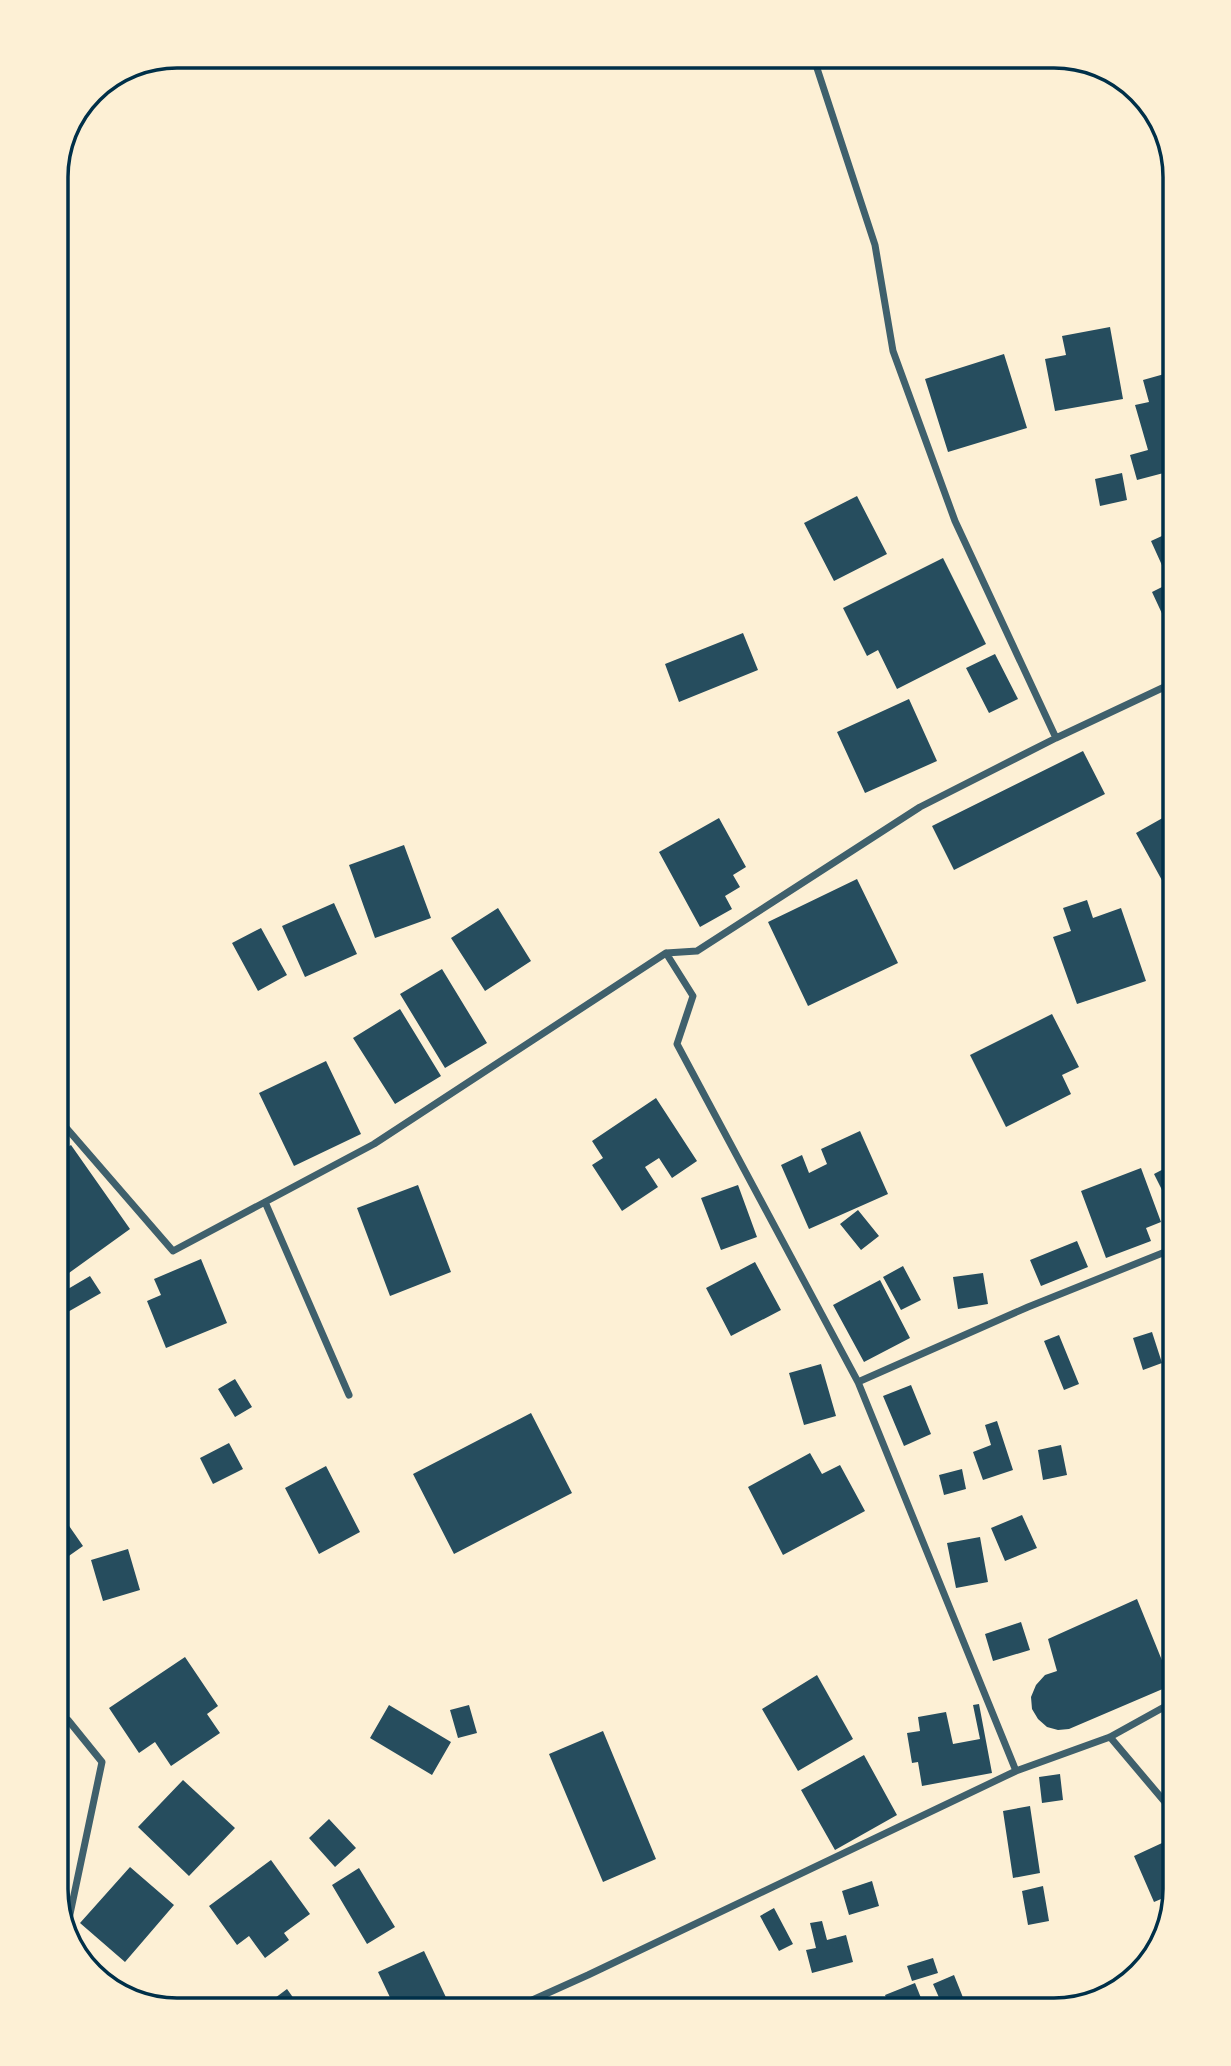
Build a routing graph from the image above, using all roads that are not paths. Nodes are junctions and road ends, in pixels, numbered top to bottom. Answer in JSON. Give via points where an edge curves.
{"nodes":[{"id":1,"x":817,"y":68,"type":"edge"},
{"id":2,"x":1163,"y":688,"type":"edge"},
{"id":3,"x":1056,"y":738,"type":"junction"},
{"id":4,"x":666,"y":953,"type":"junction"},
{"id":5,"x":68,"y":1130,"type":"edge"},
{"id":6,"x":265,"y":1202,"type":"junction"},
{"id":7,"x":1163,"y":1253,"type":"edge"},
{"id":8,"x":858,"y":1382,"type":"junction"},
{"id":9,"x":349,"y":1395,"type":"dead end"},
{"id":10,"x":1163,"y":1708,"type":"edge"},
{"id":11,"x":68,"y":1720,"type":"dead end"},
{"id":12,"x":1110,"y":1737,"type":"junction"},
{"id":13,"x":1016,"y":1772,"type":"junction"},
{"id":14,"x":1163,"y":1800,"type":"edge"},
{"id":15,"x":70,"y":1912,"type":"edge"},
{"id":16,"x":537,"y":1998,"type":"edge"}],
"edges":[{"from":1,"to":3,"type":"street","via":[[875,245],[893,351],[955,521]]},
{"from":2,"to":3,"type":"street"},
{"from":3,"to":4,"type":"street","via":[[920,807],[697,951]]},
{"from":4,"to":6,"type":"street","via":[[374,1144]]},
{"from":4,"to":8,"type":"street","via":[[693,996],[677,1044]]},
{"from":5,"to":6,"type":"street","via":[[173,1251]]},
{"from":6,"to":9,"type":"street"},
{"from":7,"to":8,"type":"street"},
{"from":8,"to":13,"type":"street"},
{"from":10,"to":12,"type":"street"},
{"from":11,"to":15,"type":"street","via":[[102,1762]]},
{"from":12,"to":13,"type":"street"},
{"from":12,"to":14,"type":"street"},
{"from":13,"to":16,"type":"street"}]}
